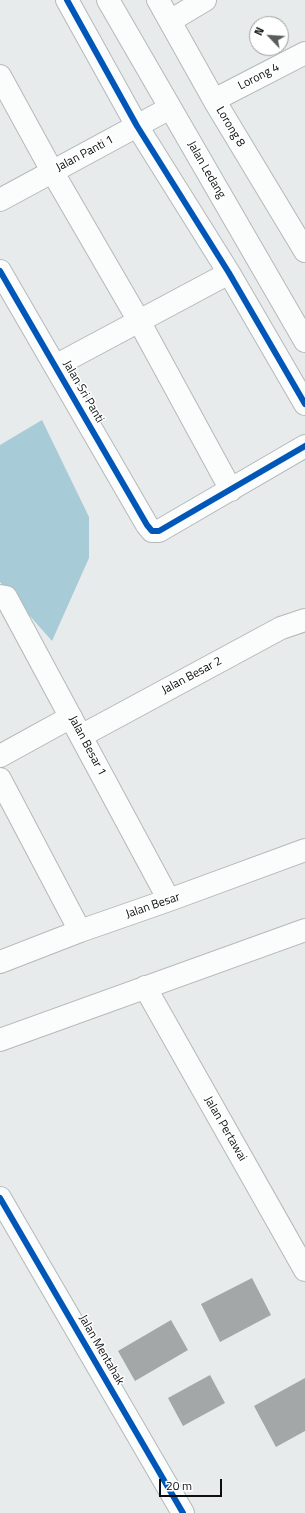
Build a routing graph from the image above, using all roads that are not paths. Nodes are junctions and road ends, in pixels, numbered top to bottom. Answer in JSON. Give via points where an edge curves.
{"nodes":[{"id":1,"x":67,"y":0,"type":"edge"},
{"id":2,"x":108,"y":0,"type":"edge"},
{"id":3,"x":158,"y":0,"type":"edge"},
{"id":4,"x":205,"y":0,"type":"edge"},
{"id":5,"x":170,"y":21,"type":"junction"},
{"id":6,"x":305,"y":53,"type":"edge"},
{"id":7,"x":0,"y":76,"type":"edge"},
{"id":8,"x":214,"y":100,"type":"junction"},
{"id":9,"x":170,"y":108,"type":"junction"},
{"id":10,"x":137,"y":126,"type":"junction"},
{"id":11,"x":52,"y":171,"type":"junction"},
{"id":12,"x":0,"y":200,"type":"edge"},
{"id":13,"x":305,"y":251,"type":"edge"},
{"id":14,"x":0,"y":271,"type":"edge"},
{"id":15,"x":229,"y":273,"type":"junction"},
{"id":16,"x":138,"y":321,"type":"junction"},
{"id":17,"x":305,"y":341,"type":"edge"},
{"id":18,"x":55,"y":366,"type":"junction"},
{"id":19,"x":305,"y":404,"type":"edge"},
{"id":20,"x":305,"y":446,"type":"edge"},
{"id":21,"x":231,"y":490,"type":"junction"},
{"id":22,"x":0,"y":596,"type":"edge"},
{"id":23,"x":305,"y":620,"type":"edge"},
{"id":24,"x":71,"y":717,"type":"junction"},
{"id":25,"x":81,"y":736,"type":"junction"},
{"id":26,"x":0,"y":756,"type":"edge"},
{"id":27,"x":0,"y":779,"type":"edge"},
{"id":28,"x":305,"y":850,"type":"edge"},
{"id":29,"x":169,"y":900,"type":"junction"},
{"id":30,"x":305,"y":930,"type":"edge"},
{"id":31,"x":80,"y":931,"type":"junction"},
{"id":32,"x":0,"y":962,"type":"edge"},
{"id":33,"x":145,"y":987,"type":"junction"},
{"id":34,"x":0,"y":1040,"type":"edge"},
{"id":35,"x":0,"y":1198,"type":"edge"},
{"id":36,"x":305,"y":1270,"type":"edge"},
{"id":37,"x":183,"y":1513,"type":"edge"}],
"edges":[{"from":1,"to":10,"type":"street"},
{"from":2,"to":9,"type":"street","name":"Jalan Ledang"},
{"from":3,"to":5,"type":"street","name":"Lorong 8"},
{"from":4,"to":5,"type":"street"},
{"from":5,"to":8,"type":"street","name":"Lorong 8"},
{"from":6,"to":8,"type":"street","name":"Lorong 4"},
{"from":7,"to":11,"type":"street"},
{"from":8,"to":13,"type":"street","name":"Lorong 8"},
{"from":9,"to":10,"type":"street","name":"Jalan Panti 1"},
{"from":9,"to":17,"type":"street","name":"Jalan Ledang"},
{"from":10,"to":11,"type":"street","name":"Jalan Panti 1"},
{"from":10,"to":15,"type":"street"},
{"from":11,"to":12,"type":"street","name":"Jalan Panti 1"},
{"from":11,"to":16,"type":"street"},
{"from":14,"to":18,"type":"street","name":"Jalan Sri Panti"},
{"from":15,"to":16,"type":"street"},
{"from":15,"to":19,"type":"street"},
{"from":16,"to":18,"type":"street"},
{"from":16,"to":21,"type":"street"},
{"from":18,"to":21,"type":"street","name":"Jalan Sri Panti","via":[[152,531],[159,531]]},
{"from":20,"to":21,"type":"street"},
{"from":22,"to":24,"type":"street","name":"Jalan Besar 1","via":[[6,597]]},
{"from":23,"to":25,"type":"street","name":"Jalan Besar 2","via":[[281,628]]},
{"from":24,"to":25,"type":"street","name":"Jalan Besar 1"},
{"from":24,"to":26,"type":"street"},
{"from":25,"to":29,"type":"street","name":"Jalan Besar 1"},
{"from":27,"to":31,"type":"street"},
{"from":28,"to":29,"type":"street","name":"Jalan Besar"},
{"from":29,"to":31,"type":"street","name":"Jalan Besar"},
{"from":30,"to":33,"type":"street"},
{"from":31,"to":32,"type":"street","name":"Jalan Besar"},
{"from":33,"to":34,"type":"street"},
{"from":33,"to":36,"type":"street","name":"Jalan Pertawai"},
{"from":35,"to":37,"type":"street","name":"Jalan Mentahak"}]}
